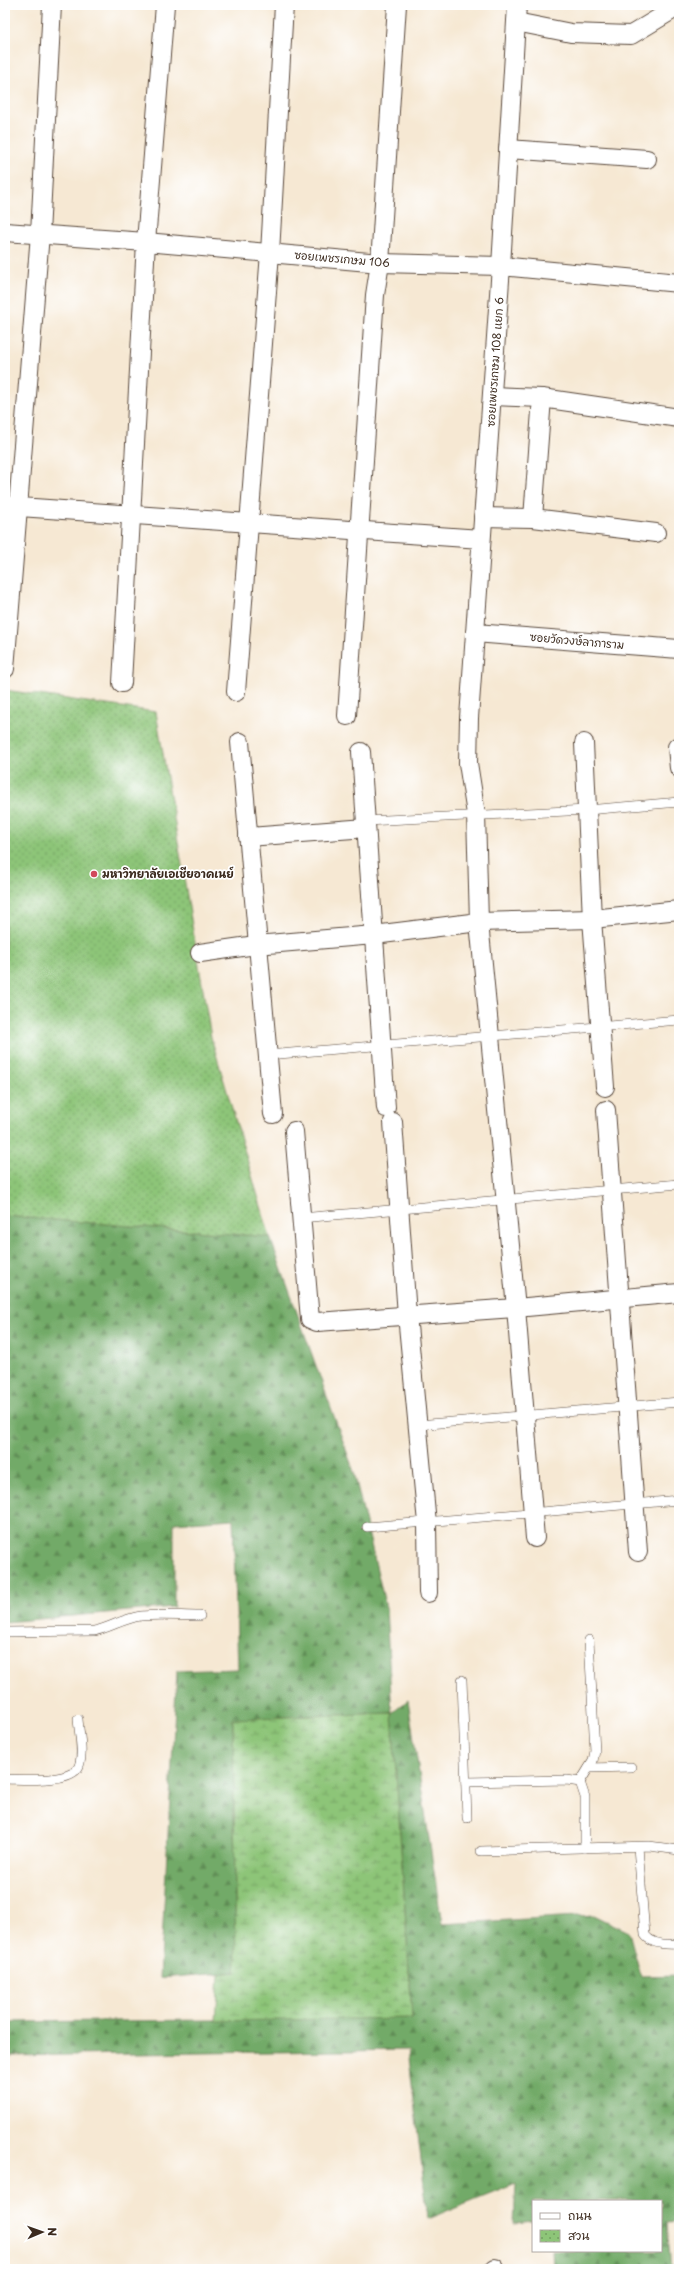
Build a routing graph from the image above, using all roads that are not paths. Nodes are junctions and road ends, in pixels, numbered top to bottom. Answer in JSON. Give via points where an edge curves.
{"nodes":[{"id":1,"x":52,"y":5,"type":"edge"},
{"id":2,"x":165,"y":5,"type":"edge"},
{"id":3,"x":284,"y":5,"type":"edge"},
{"id":4,"x":397,"y":5,"type":"edge"},
{"id":5,"x":679,"y":6,"type":"edge"},
{"id":6,"x":516,"y":14,"type":"edge"},
{"id":7,"x":508,"y":149,"type":"junction"},
{"id":8,"x":647,"y":159,"type":"dead end"},
{"id":9,"x":5,"y":232,"type":"edge"},
{"id":10,"x":40,"y":234,"type":"junction"},
{"id":11,"x":146,"y":242,"type":"junction"},
{"id":12,"x":270,"y":253,"type":"junction"},
{"id":13,"x":380,"y":263,"type":"junction"},
{"id":14,"x":502,"y":266,"type":"junction"},
{"id":15,"x":679,"y":283,"type":"edge"},
{"id":16,"x":493,"y":396,"type":"junction"},
{"id":17,"x":542,"y":398,"type":"junction"},
{"id":18,"x":679,"y":418,"type":"edge"},
{"id":19,"x":12,"y":507,"type":"edge"},
{"id":20,"x":131,"y":515,"type":"junction"},
{"id":21,"x":483,"y":517,"type":"junction"},
{"id":22,"x":533,"y":518,"type":"junction"},
{"id":23,"x":249,"y":523,"type":"junction"},
{"id":24,"x":359,"y":530,"type":"junction"},
{"id":25,"x":656,"y":533,"type":"dead end"},
{"id":26,"x":481,"y":539,"type":"junction"},
{"id":27,"x":475,"y":633,"type":"junction"},
{"id":28,"x":679,"y":649,"type":"edge"},
{"id":29,"x":5,"y":669,"type":"edge"},
{"id":30,"x":122,"y":683,"type":"dead end"},
{"id":31,"x":236,"y":692,"type":"dead end"},
{"id":32,"x":347,"y":716,"type":"dead end"},
{"id":33,"x":240,"y":742,"type":"dead end"},
{"id":34,"x":584,"y":743,"type":"dead end"},
{"id":35,"x":677,"y":747,"type":"dead end"},
{"id":36,"x":361,"y":752,"type":"dead end"},
{"id":37,"x":679,"y":768,"type":"edge"},
{"id":38,"x":679,"y":802,"type":"edge"},
{"id":39,"x":587,"y":810,"type":"junction"},
{"id":40,"x":476,"y":814,"type":"junction"},
{"id":41,"x":366,"y":825,"type":"junction"},
{"id":42,"x":248,"y":837,"type":"junction"},
{"id":43,"x":679,"y":910,"type":"edge"},
{"id":44,"x":592,"y":919,"type":"junction"},
{"id":45,"x":478,"y":922,"type":"junction"},
{"id":46,"x":374,"y":936,"type":"junction"},
{"id":47,"x":256,"y":945,"type":"junction"},
{"id":48,"x":200,"y":953,"type":"dead end"},
{"id":49,"x":679,"y":1020,"type":"edge"},
{"id":50,"x":600,"y":1026,"type":"junction"},
{"id":51,"x":489,"y":1035,"type":"junction"},
{"id":52,"x":382,"y":1045,"type":"junction"},
{"id":53,"x":267,"y":1055,"type":"junction"},
{"id":54,"x":605,"y":1087,"type":"dead end"},
{"id":55,"x":606,"y":1110,"type":"dead end"},
{"id":56,"x":273,"y":1114,"type":"dead end"},
{"id":57,"x":294,"y":1130,"type":"dead end"},
{"id":58,"x":679,"y":1184,"type":"edge"},
{"id":59,"x":612,"y":1190,"type":"junction"},
{"id":60,"x":505,"y":1198,"type":"junction"},
{"id":61,"x":400,"y":1209,"type":"junction"},
{"id":62,"x":301,"y":1218,"type":"junction"},
{"id":63,"x":679,"y":1293,"type":"edge"},
{"id":64,"x":619,"y":1298,"type":"junction"},
{"id":65,"x":516,"y":1308,"type":"junction"},
{"id":66,"x":408,"y":1315,"type":"junction"},
{"id":67,"x":679,"y":1402,"type":"edge"},
{"id":68,"x":628,"y":1406,"type":"junction"},
{"id":69,"x":525,"y":1416,"type":"junction"},
{"id":70,"x":418,"y":1425,"type":"junction"},
{"id":71,"x":679,"y":1500,"type":"edge"},
{"id":72,"x":634,"y":1504,"type":"junction"},
{"id":73,"x":534,"y":1511,"type":"junction"},
{"id":74,"x":427,"y":1523,"type":"junction"},
{"id":75,"x":367,"y":1527,"type":"dead end"},
{"id":76,"x":535,"y":1538,"type":"dead end"},
{"id":77,"x":638,"y":1552,"type":"dead end"},
{"id":78,"x":428,"y":1593,"type":"dead end"},
{"id":79,"x":200,"y":1616,"type":"dead end"},
{"id":80,"x":5,"y":1632,"type":"edge"},
{"id":81,"x":589,"y":1640,"type":"dead end"},
{"id":82,"x":462,"y":1680,"type":"dead end"},
{"id":83,"x":78,"y":1720,"type":"dead end"},
{"id":84,"x":631,"y":1767,"type":"dead end"},
{"id":85,"x":589,"y":1768,"type":"junction"},
{"id":86,"x":5,"y":1779,"type":"edge"},
{"id":87,"x":466,"y":1782,"type":"junction"},
{"id":88,"x":580,"y":1782,"type":"junction"},
{"id":89,"x":467,"y":1818,"type":"dead end"},
{"id":90,"x":638,"y":1847,"type":"junction"},
{"id":91,"x":585,"y":1848,"type":"junction"},
{"id":92,"x":679,"y":1850,"type":"edge"},
{"id":93,"x":481,"y":1851,"type":"dead end"},
{"id":94,"x":679,"y":1944,"type":"edge"}],
"edges":[{"from":1,"to":10,"type":"street"},
{"from":2,"to":11,"type":"street"},
{"from":3,"to":12,"type":"street"},
{"from":4,"to":13,"type":"street"},
{"from":5,"to":6,"type":"street","via":[[631,35],[571,33]]},
{"from":6,"to":7,"type":"street","name":"ซอยเพชรเกษม 108 แยก 6"},
{"from":7,"to":8,"type":"street"},
{"from":7,"to":14,"type":"street","name":"ซอยเพชรเกษม 108 แยก 6"},
{"from":9,"to":10,"type":"street","name":"ซอยเพชรเกษม 106"},
{"from":10,"to":11,"type":"street","name":"ซอยเพชรเกษม 106"},
{"from":10,"to":19,"type":"street"},
{"from":11,"to":12,"type":"street","name":"ซอยเพชรเกษม 106"},
{"from":11,"to":20,"type":"street"},
{"from":12,"to":13,"type":"street","name":"ซอยเพชรเกษม 106"},
{"from":12,"to":23,"type":"street"},
{"from":13,"to":14,"type":"street","name":"ซอยเพชรเกษม 106"},
{"from":13,"to":24,"type":"street","via":[[375,294]]},
{"from":14,"to":15,"type":"street","name":"ซอยเพชรเกษม 106"},
{"from":14,"to":16,"type":"street","name":"ซอยเพชรเกษม 108 แยก 6"},
{"from":16,"to":17,"type":"street"},
{"from":16,"to":21,"type":"street","name":"ซอยเพชรเกษม 108 แยก 6"},
{"from":17,"to":18,"type":"street"},
{"from":17,"to":22,"type":"street"},
{"from":19,"to":20,"type":"street"},
{"from":19,"to":29,"type":"street"},
{"from":20,"to":23,"type":"street"},
{"from":20,"to":30,"type":"street"},
{"from":21,"to":22,"type":"street"},
{"from":21,"to":26,"type":"street","name":"ซอยเพชรเกษม 108 แยก 6"},
{"from":22,"to":25,"type":"street"},
{"from":23,"to":24,"type":"street"},
{"from":23,"to":31,"type":"street"},
{"from":24,"to":26,"type":"street"},
{"from":24,"to":32,"type":"street"},
{"from":26,"to":27,"type":"street","name":"ซอยเพชรเกษม 108 แยก 6"},
{"from":27,"to":28,"type":"street","name":"ซอยวัดวงษ์ลาภาราม"},
{"from":27,"to":40,"type":"street","name":"ซอยเพชรเกษม 108 แยก 6","via":[[468,763]]},
{"from":33,"to":42,"type":"street"},
{"from":34,"to":39,"type":"street"},
{"from":35,"to":37,"type":"street"},
{"from":36,"to":41,"type":"street"},
{"from":38,"to":39,"type":"lane"},
{"from":39,"to":40,"type":"lane"},
{"from":39,"to":44,"type":"street"},
{"from":40,"to":41,"type":"lane"},
{"from":40,"to":45,"type":"street","name":"ซอยเพชรเกษม 108 แยก 6"},
{"from":41,"to":42,"type":"street"},
{"from":41,"to":46,"type":"street"},
{"from":42,"to":47,"type":"street"},
{"from":43,"to":44,"type":"street"},
{"from":44,"to":45,"type":"street"},
{"from":44,"to":50,"type":"street"},
{"from":45,"to":46,"type":"street"},
{"from":45,"to":51,"type":"street","name":"ซอยเพชรเกษม 108 แยก 6"},
{"from":46,"to":47,"type":"street"},
{"from":46,"to":52,"type":"street"},
{"from":47,"to":48,"type":"street"},
{"from":47,"to":53,"type":"street"},
{"from":49,"to":50,"type":"lane"},
{"from":50,"to":51,"type":"lane"},
{"from":50,"to":54,"type":"street"},
{"from":51,"to":52,"type":"lane"},
{"from":51,"to":60,"type":"street","name":"ซอยเพชรเกษม 108 แยก 6"},
{"from":52,"to":53,"type":"lane"},
{"from":52,"to":61,"type":"street"},
{"from":53,"to":56,"type":"street"},
{"from":55,"to":59,"type":"street"},
{"from":57,"to":62,"type":"street"},
{"from":58,"to":59,"type":"lane"},
{"from":59,"to":60,"type":"lane"},
{"from":59,"to":64,"type":"street"},
{"from":60,"to":61,"type":"lane"},
{"from":60,"to":65,"type":"street","name":"ซอยเพชรเกษม 108 แยก 6"},
{"from":61,"to":62,"type":"lane"},
{"from":61,"to":66,"type":"street"},
{"from":62,"to":66,"type":"street","via":[[310,1318],[317,1322]]},
{"from":63,"to":64,"type":"street"},
{"from":64,"to":65,"type":"street"},
{"from":64,"to":68,"type":"street"},
{"from":65,"to":66,"type":"street"},
{"from":65,"to":69,"type":"street","name":"ซอยเพชรเกษม 108 แยก 6"},
{"from":66,"to":70,"type":"street"},
{"from":67,"to":68,"type":"lane"},
{"from":68,"to":69,"type":"lane"},
{"from":68,"to":72,"type":"street"},
{"from":69,"to":70,"type":"lane"},
{"from":69,"to":73,"type":"street","name":"ซอยเพชรเกษม 108 แยก 6"},
{"from":70,"to":74,"type":"street"},
{"from":71,"to":72,"type":"lane"},
{"from":72,"to":73,"type":"lane"},
{"from":72,"to":77,"type":"street"},
{"from":73,"to":74,"type":"lane"},
{"from":73,"to":76,"type":"street","name":"ซอยเพชรเกษม 108 แยก 6"},
{"from":74,"to":75,"type":"lane"},
{"from":74,"to":78,"type":"street"},
{"from":79,"to":80,"type":"lane","via":[[141,1616],[115,1622],[104,1629],[94,1631]]},
{"from":81,"to":85,"type":"lane","via":[[595,1751]]},
{"from":82,"to":87,"type":"lane"},
{"from":83,"to":86,"type":"lane","via":[[80,1759],[78,1767],[71,1775],[59,1778]]},
{"from":84,"to":85,"type":"lane"},
{"from":85,"to":88,"type":"lane"},
{"from":87,"to":88,"type":"lane"},
{"from":87,"to":89,"type":"lane"},
{"from":88,"to":91,"type":"lane","via":[[585,1797]]},
{"from":90,"to":91,"type":"lane"},
{"from":90,"to":92,"type":"lane"},
{"from":90,"to":94,"type":"lane","via":[[645,1935],[649,1941],[656,1943]]},
{"from":91,"to":93,"type":"lane"}]}
